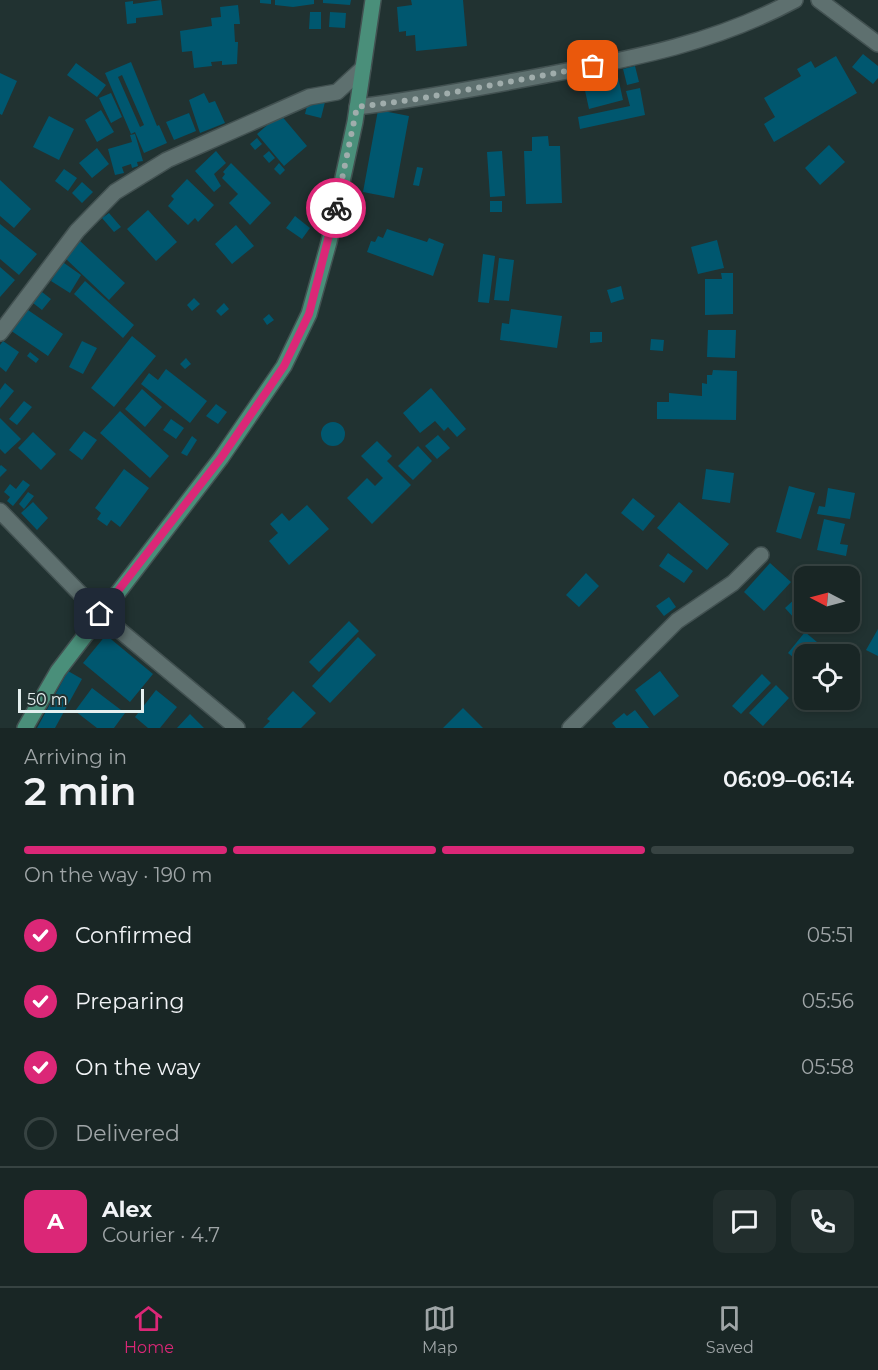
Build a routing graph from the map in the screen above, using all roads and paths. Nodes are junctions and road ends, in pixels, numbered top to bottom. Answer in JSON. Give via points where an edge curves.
{"nodes":[{"id":1,"x":373,"y":0,"type":"edge"},
{"id":2,"x":795,"y":0,"type":"edge"},
{"id":3,"x":819,"y":0,"type":"edge"},
{"id":4,"x":878,"y":44,"type":"edge"},
{"id":5,"x":363,"y":68,"type":"junction"},
{"id":6,"x":357,"y":107,"type":"junction"},
{"id":7,"x":0,"y":333,"type":"edge"},
{"id":8,"x":0,"y":511,"type":"edge"},
{"id":9,"x":761,"y":555,"type":"dead end"},
{"id":10,"x":100,"y":614,"type":"junction"},
{"id":11,"x":25,"y":728,"type":"edge"},
{"id":12,"x":237,"y":728,"type":"edge"},
{"id":13,"x":570,"y":728,"type":"edge"}],
"edges":[{"from":1,"to":5,"type":"street"},
{"from":2,"to":6,"type":"street","via":[[702,41],[662,52]]},
{"from":3,"to":4,"type":"street"},
{"from":5,"to":6,"type":"street"},
{"from":5,"to":7,"type":"street","via":[[337,92],[309,97],[177,156],[115,192],[77,231]]},
{"from":6,"to":10,"type":"street","via":[[329,242],[309,314],[284,366],[221,458]]},
{"from":8,"to":10,"type":"street"},
{"from":9,"to":13,"type":"street","via":[[733,583],[677,621]]},
{"from":10,"to":11,"type":"street","via":[[58,671]]},
{"from":10,"to":12,"type":"street"}]}
